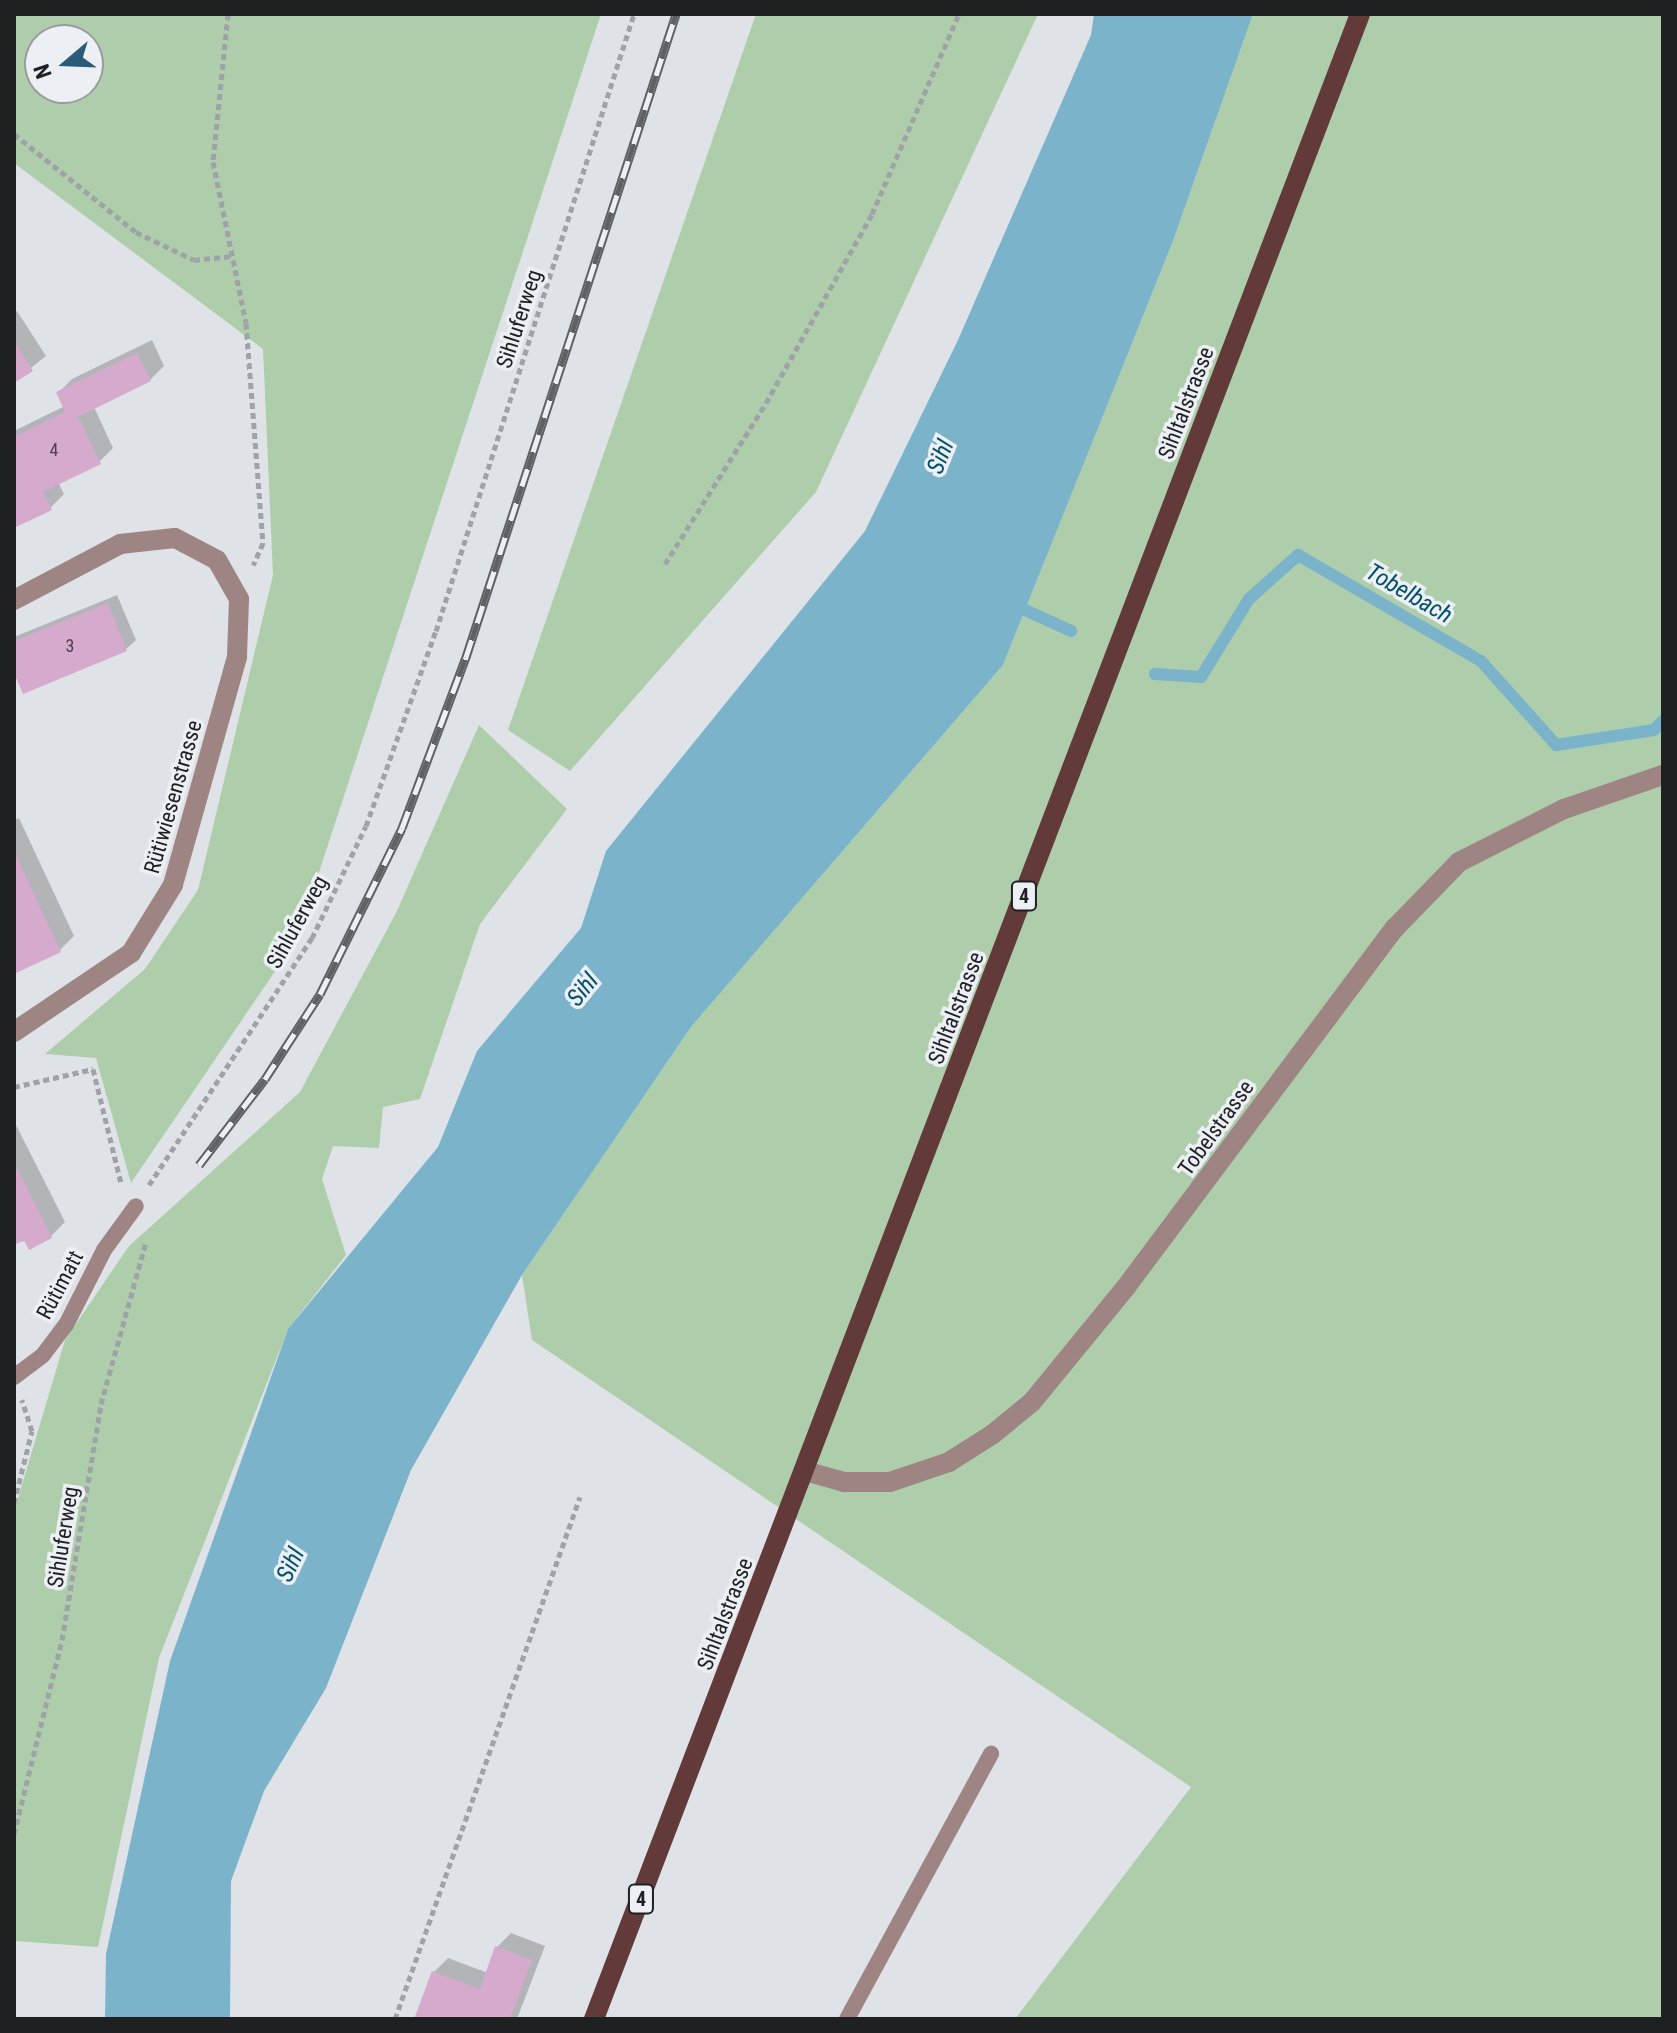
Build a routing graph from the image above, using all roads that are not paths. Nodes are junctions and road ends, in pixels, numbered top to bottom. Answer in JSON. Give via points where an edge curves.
{"nodes":[{"id":1,"x":1360,"y":14,"type":"edge"},
{"id":2,"x":14,"y":600,"type":"edge"},
{"id":3,"x":1663,"y":775,"type":"edge"},
{"id":4,"x":14,"y":1032,"type":"edge"},
{"id":5,"x":136,"y":1206,"type":"road end"},
{"id":6,"x":14,"y":1376,"type":"edge"},
{"id":7,"x":805,"y":1471,"type":"junction"},
{"id":8,"x":991,"y":1754,"type":"dead end"},
{"id":9,"x":594,"y":2019,"type":"edge"},
{"id":10,"x":847,"y":2019,"type":"edge"}],
"edges":[{"from":1,"to":7,"type":"main road","name":"Sihltalstrasse","number":"4"},
{"from":2,"to":4,"type":"street","name":"Rütiwiesenstrasse","via":[[120,544],[175,538],[217,560],[239,599],[237,657],[173,885],[131,953]]},
{"from":3,"to":7,"type":"street","name":"Tobelstrasse","via":[[1564,809],[1459,862],[1395,928],[1126,1287],[1032,1402],[993,1434],[949,1462],[890,1482],[844,1482]]},
{"from":5,"to":6,"type":"lane","name":"Rütimatt","via":[[104,1250],[66,1325],[43,1355]]},
{"from":7,"to":9,"type":"main road","name":"Sihltalstrasse","number":"4"},
{"from":8,"to":10,"type":"lane"}]}
